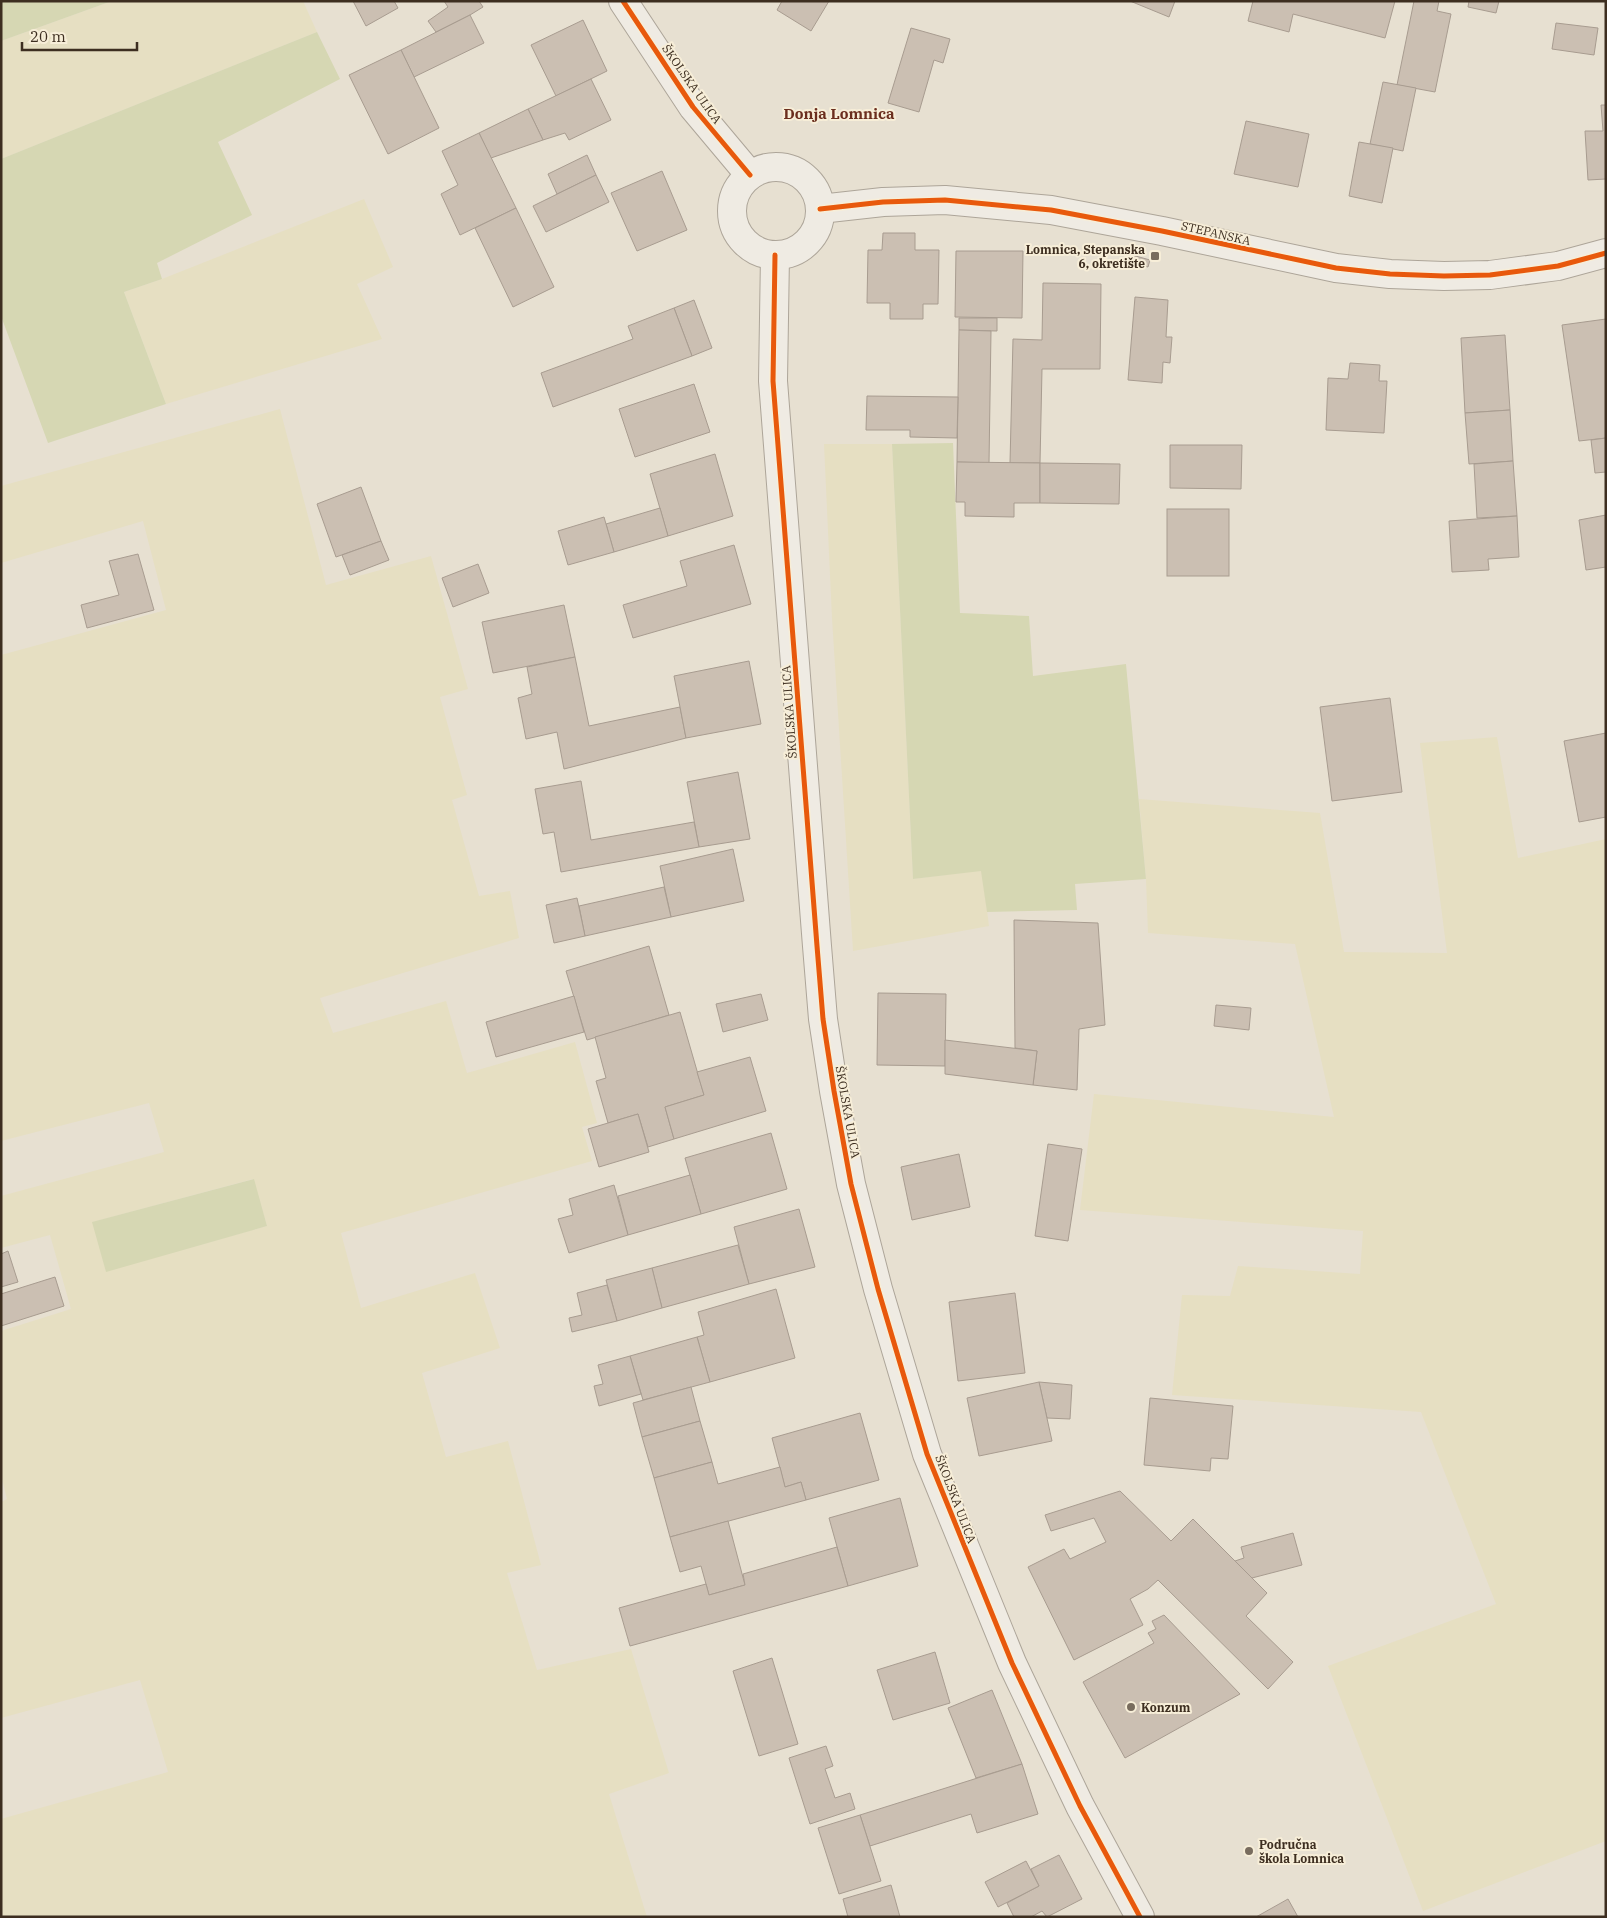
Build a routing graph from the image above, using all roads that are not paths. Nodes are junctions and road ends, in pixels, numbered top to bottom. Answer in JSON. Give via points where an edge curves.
{"nodes":[{"id":1,"x":623,"y":1,"type":"edge"},
{"id":2,"x":750,"y":175,"type":"junction"},
{"id":3,"x":820,"y":209,"type":"junction"},
{"id":4,"x":1606,"y":253,"type":"edge"},
{"id":5,"x":775,"y":255,"type":"junction"},
{"id":6,"x":1140,"y":1917,"type":"edge"}],
"edges":[{"from":1,"to":2,"type":"street","name":"ŠKOLSKA ULICA","via":[[693,107]]},
{"from":2,"to":3,"type":"street","via":[[764,168],[781,167],[796,171],[809,180],[817,194]]},
{"from":2,"to":5,"type":"street","via":[[733,201],[732,217],[748,244],[761,252]]},
{"from":3,"to":4,"type":"street","name":"STEPANSKA","via":[[945,200],[1051,210],[1336,268],[1390,274],[1490,275],[1558,266]]},
{"from":3,"to":5,"type":"street","via":[[812,236],[789,253]]},
{"from":5,"to":6,"type":"street","name":"ŠKOLSKA ULICA","via":[[773,382],[817,946],[823,1019],[850,1184],[927,1454],[957,1530],[1016,1672],[1080,1806]]}]}
